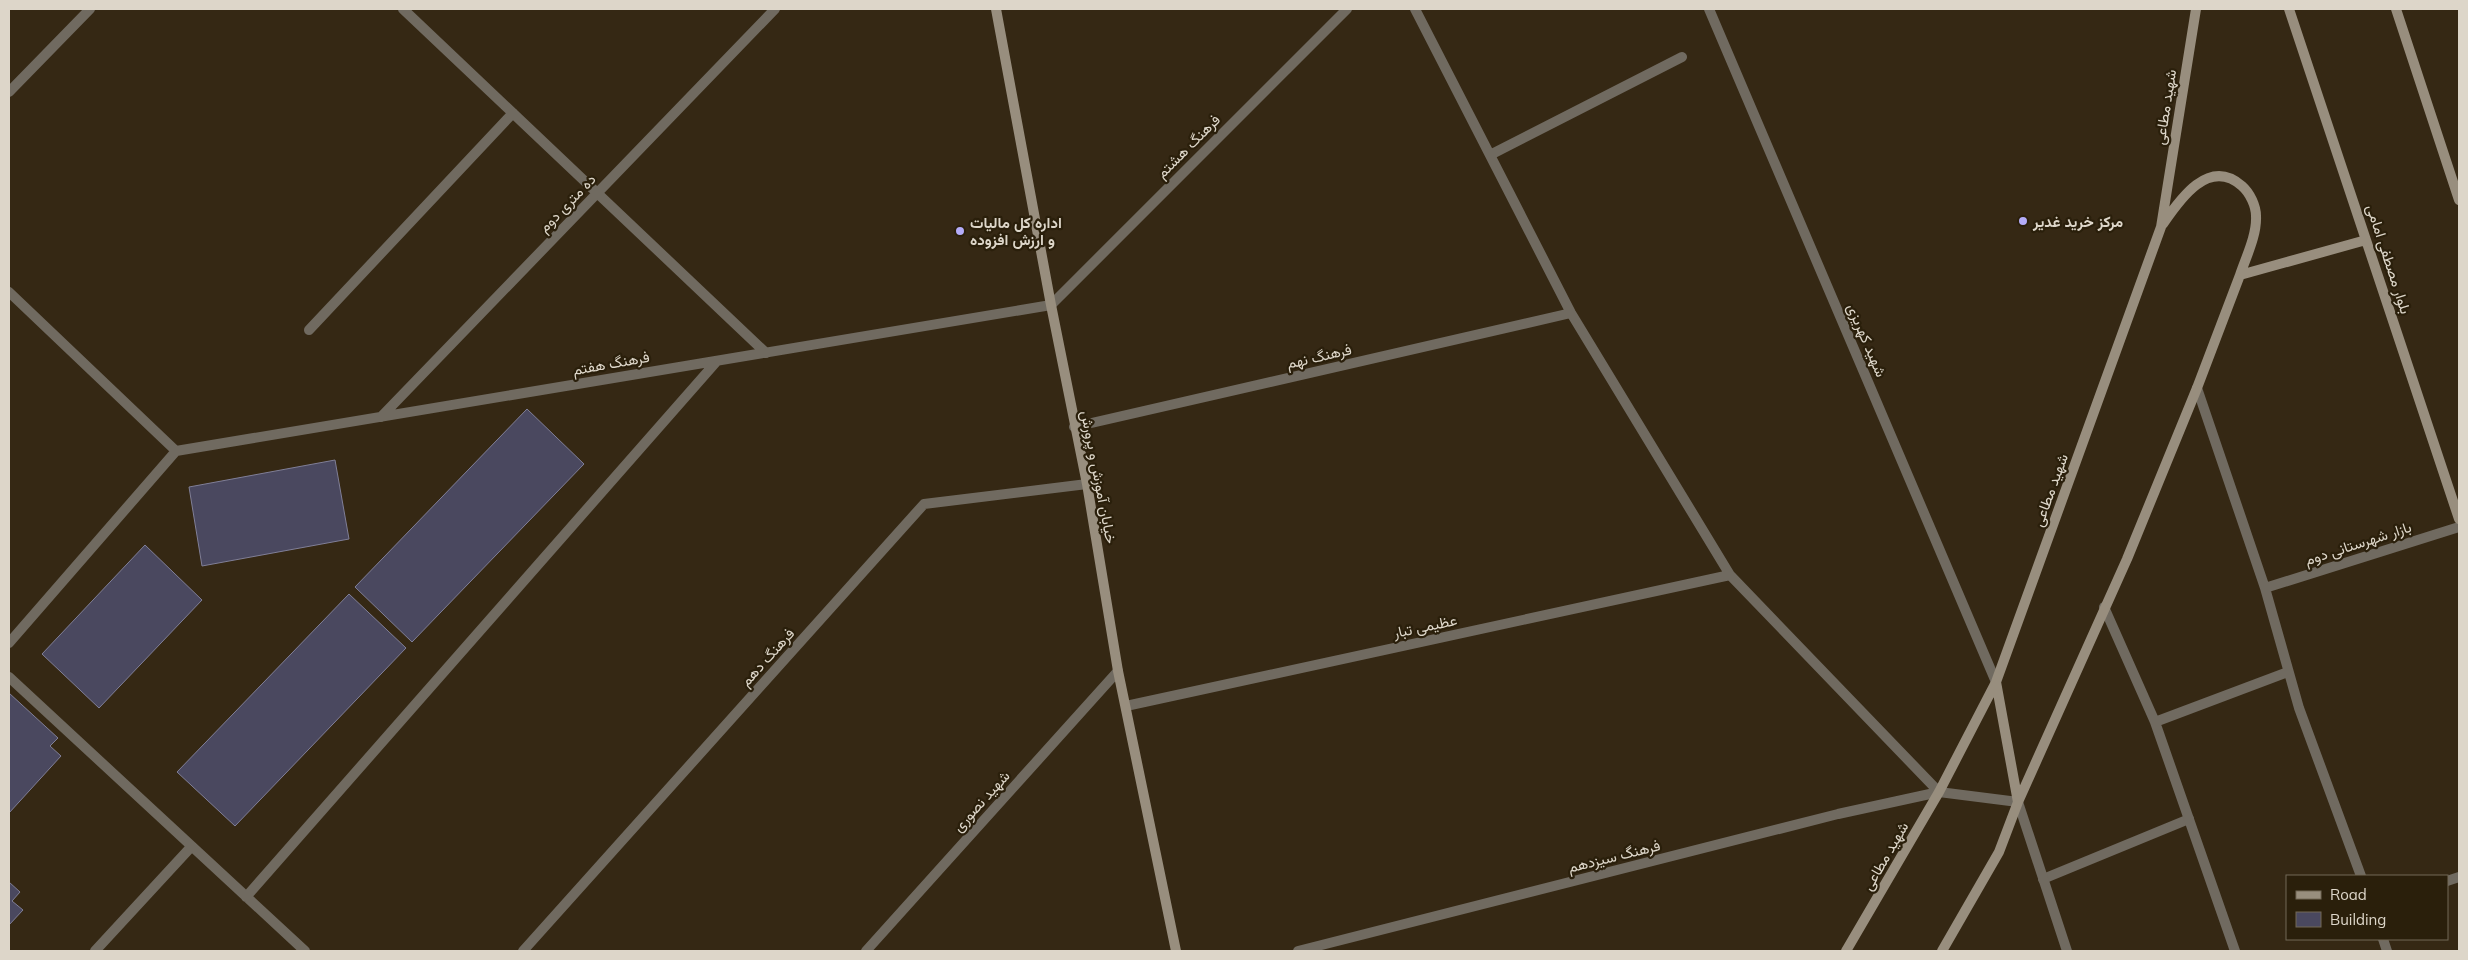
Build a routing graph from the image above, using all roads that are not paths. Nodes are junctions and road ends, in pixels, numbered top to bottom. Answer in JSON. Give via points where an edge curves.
{"nodes":[{"id":1,"x":90,"y":9,"type":"edge"},
{"id":2,"x":403,"y":9,"type":"edge"},
{"id":3,"x":775,"y":9,"type":"edge"},
{"id":4,"x":996,"y":9,"type":"edge"},
{"id":5,"x":1347,"y":9,"type":"edge"},
{"id":6,"x":1416,"y":9,"type":"edge"},
{"id":7,"x":1709,"y":9,"type":"edge"},
{"id":8,"x":2196,"y":9,"type":"edge"},
{"id":9,"x":2289,"y":9,"type":"edge"},
{"id":10,"x":2396,"y":9,"type":"edge"},
{"id":11,"x":1682,"y":57,"type":"dead end"},
{"id":12,"x":9,"y":92,"type":"edge"},
{"id":13,"x":512,"y":113,"type":"junction"},
{"id":14,"x":1490,"y":155,"type":"junction"},
{"id":15,"x":2456,"y":180,"type":"edge"},
{"id":16,"x":597,"y":193,"type":"junction"},
{"id":17,"x":2459,"y":200,"type":"edge"},
{"id":18,"x":2161,"y":227,"type":"junction"},
{"id":19,"x":2366,"y":240,"type":"junction"},
{"id":20,"x":2240,"y":275,"type":"junction"},
{"id":21,"x":9,"y":292,"type":"edge"},
{"id":22,"x":1051,"y":305,"type":"junction"},
{"id":23,"x":1571,"y":313,"type":"junction"},
{"id":24,"x":309,"y":330,"type":"dead end"},
{"id":25,"x":766,"y":353,"type":"junction"},
{"id":26,"x":717,"y":360,"type":"junction"},
{"id":27,"x":2197,"y":388,"type":"junction"},
{"id":28,"x":381,"y":417,"type":"junction"},
{"id":29,"x":1074,"y":427,"type":"junction"},
{"id":30,"x":176,"y":452,"type":"junction"},
{"id":31,"x":1087,"y":484,"type":"junction"},
{"id":32,"x":2459,"y":518,"type":"edge"},
{"id":33,"x":2459,"y":527,"type":"edge"},
{"id":34,"x":1730,"y":575,"type":"junction"},
{"id":35,"x":2265,"y":588,"type":"junction"},
{"id":36,"x":2104,"y":607,"type":"junction"},
{"id":37,"x":9,"y":643,"type":"edge"},
{"id":38,"x":1118,"y":671,"type":"junction"},
{"id":39,"x":2288,"y":672,"type":"junction"},
{"id":40,"x":9,"y":677,"type":"edge"},
{"id":41,"x":1996,"y":682,"type":"junction"},
{"id":42,"x":1126,"y":706,"type":"junction"},
{"id":43,"x":2156,"y":722,"type":"junction"},
{"id":44,"x":1939,"y":792,"type":"junction"},
{"id":45,"x":2018,"y":802,"type":"junction"},
{"id":46,"x":2189,"y":819,"type":"junction"},
{"id":47,"x":191,"y":847,"type":"junction"},
{"id":48,"x":2361,"y":875,"type":"edge"},
{"id":49,"x":2043,"y":879,"type":"junction"},
{"id":50,"x":246,"y":897,"type":"junction"},
{"id":51,"x":95,"y":951,"type":"edge"},
{"id":52,"x":304,"y":951,"type":"edge"},
{"id":53,"x":522,"y":951,"type":"edge"},
{"id":54,"x":866,"y":951,"type":"edge"},
{"id":55,"x":1176,"y":951,"type":"edge"},
{"id":56,"x":1298,"y":951,"type":"edge"},
{"id":57,"x":1846,"y":951,"type":"edge"},
{"id":58,"x":1942,"y":951,"type":"edge"},
{"id":59,"x":2067,"y":951,"type":"edge"},
{"id":60,"x":2235,"y":951,"type":"edge"}],
"edges":[{"from":1,"to":12,"type":"street"},
{"from":2,"to":13,"type":"street"},
{"from":3,"to":16,"type":"street","name":"ده متری دوم"},
{"from":4,"to":22,"type":"street","name":"خیابان آموزش و پرورش"},
{"from":5,"to":22,"type":"street","name":"فرهنگ هشتم"},
{"from":6,"to":14,"type":"street"},
{"from":7,"to":41,"type":"street","name":"شهید کهریزی"},
{"from":8,"to":18,"type":"street","name":"شهید مطاعی"},
{"from":9,"to":19,"type":"street","name":"بلوار مصطفی امامی"},
{"from":10,"to":15,"type":"street"},
{"from":11,"to":14,"type":"street"},
{"from":13,"to":16,"type":"street"},
{"from":13,"to":24,"type":"street"},
{"from":14,"to":23,"type":"street"},
{"from":15,"to":17,"type":"street"},
{"from":16,"to":25,"type":"street"},
{"from":16,"to":28,"type":"street","name":"ده متری دوم"},
{"from":18,"to":20,"type":"street","via":[[2192,188],[2218,175],[2232,178],[2245,188],[2255,206],[2256,218]]},
{"from":18,"to":41,"type":"street","name":"شهید مطاعی"},
{"from":19,"to":20,"type":"street"},
{"from":19,"to":32,"type":"street","name":"بلوار مصطفی امامی"},
{"from":20,"to":27,"type":"street"},
{"from":21,"to":30,"type":"street"},
{"from":22,"to":25,"type":"street","name":"فرهنگ هفتم"},
{"from":22,"to":29,"type":"street","name":"خیابان آموزش و پرورش"},
{"from":23,"to":29,"type":"street","name":"فرهنگ نهم"},
{"from":23,"to":34,"type":"street"},
{"from":25,"to":26,"type":"street","name":"فرهنگ هفتم"},
{"from":26,"to":28,"type":"street","name":"فرهنگ هفتم"},
{"from":26,"to":50,"type":"street"},
{"from":27,"to":35,"type":"street"},
{"from":27,"to":36,"type":"street"},
{"from":28,"to":30,"type":"street","name":"فرهنگ هفتم"},
{"from":29,"to":31,"type":"street","name":"خیابان آموزش و پرورش"},
{"from":30,"to":37,"type":"street"},
{"from":31,"to":38,"type":"street","name":"خیابان آموزش و پرورش"},
{"from":31,"to":53,"type":"street","name":"فرهنگ دهم","via":[[924,504]]},
{"from":33,"to":35,"type":"street","name":"بازار شهرستانی دوم"},
{"from":34,"to":42,"type":"street","name":"عظیمی تبار"},
{"from":34,"to":44,"type":"street"},
{"from":35,"to":39,"type":"street"},
{"from":36,"to":43,"type":"street"},
{"from":36,"to":45,"type":"street"},
{"from":38,"to":42,"type":"street","name":"خیابان آموزش و پرورش"},
{"from":38,"to":54,"type":"street","name":"شهید نصوری"},
{"from":39,"to":43,"type":"street"},
{"from":39,"to":48,"type":"street"},
{"from":40,"to":47,"type":"street"},
{"from":41,"to":44,"type":"street","name":"شهید مطاعی"},
{"from":41,"to":45,"type":"street"},
{"from":42,"to":55,"type":"street","name":"خیابان آموزش و پرورش"},
{"from":43,"to":46,"type":"street"},
{"from":44,"to":45,"type":"street","name":"فرهنگ سیزدهم"},
{"from":44,"to":56,"type":"street","name":"فرهنگ سیزدهم","via":[[1838,814]]},
{"from":44,"to":57,"type":"street","name":"شهید مطاعی"},
{"from":45,"to":49,"type":"street"},
{"from":45,"to":58,"type":"street","via":[[1999,852]]},
{"from":46,"to":49,"type":"street"},
{"from":46,"to":60,"type":"street"},
{"from":47,"to":50,"type":"street"},
{"from":47,"to":51,"type":"street"},
{"from":49,"to":59,"type":"street"},
{"from":50,"to":52,"type":"street"}]}
